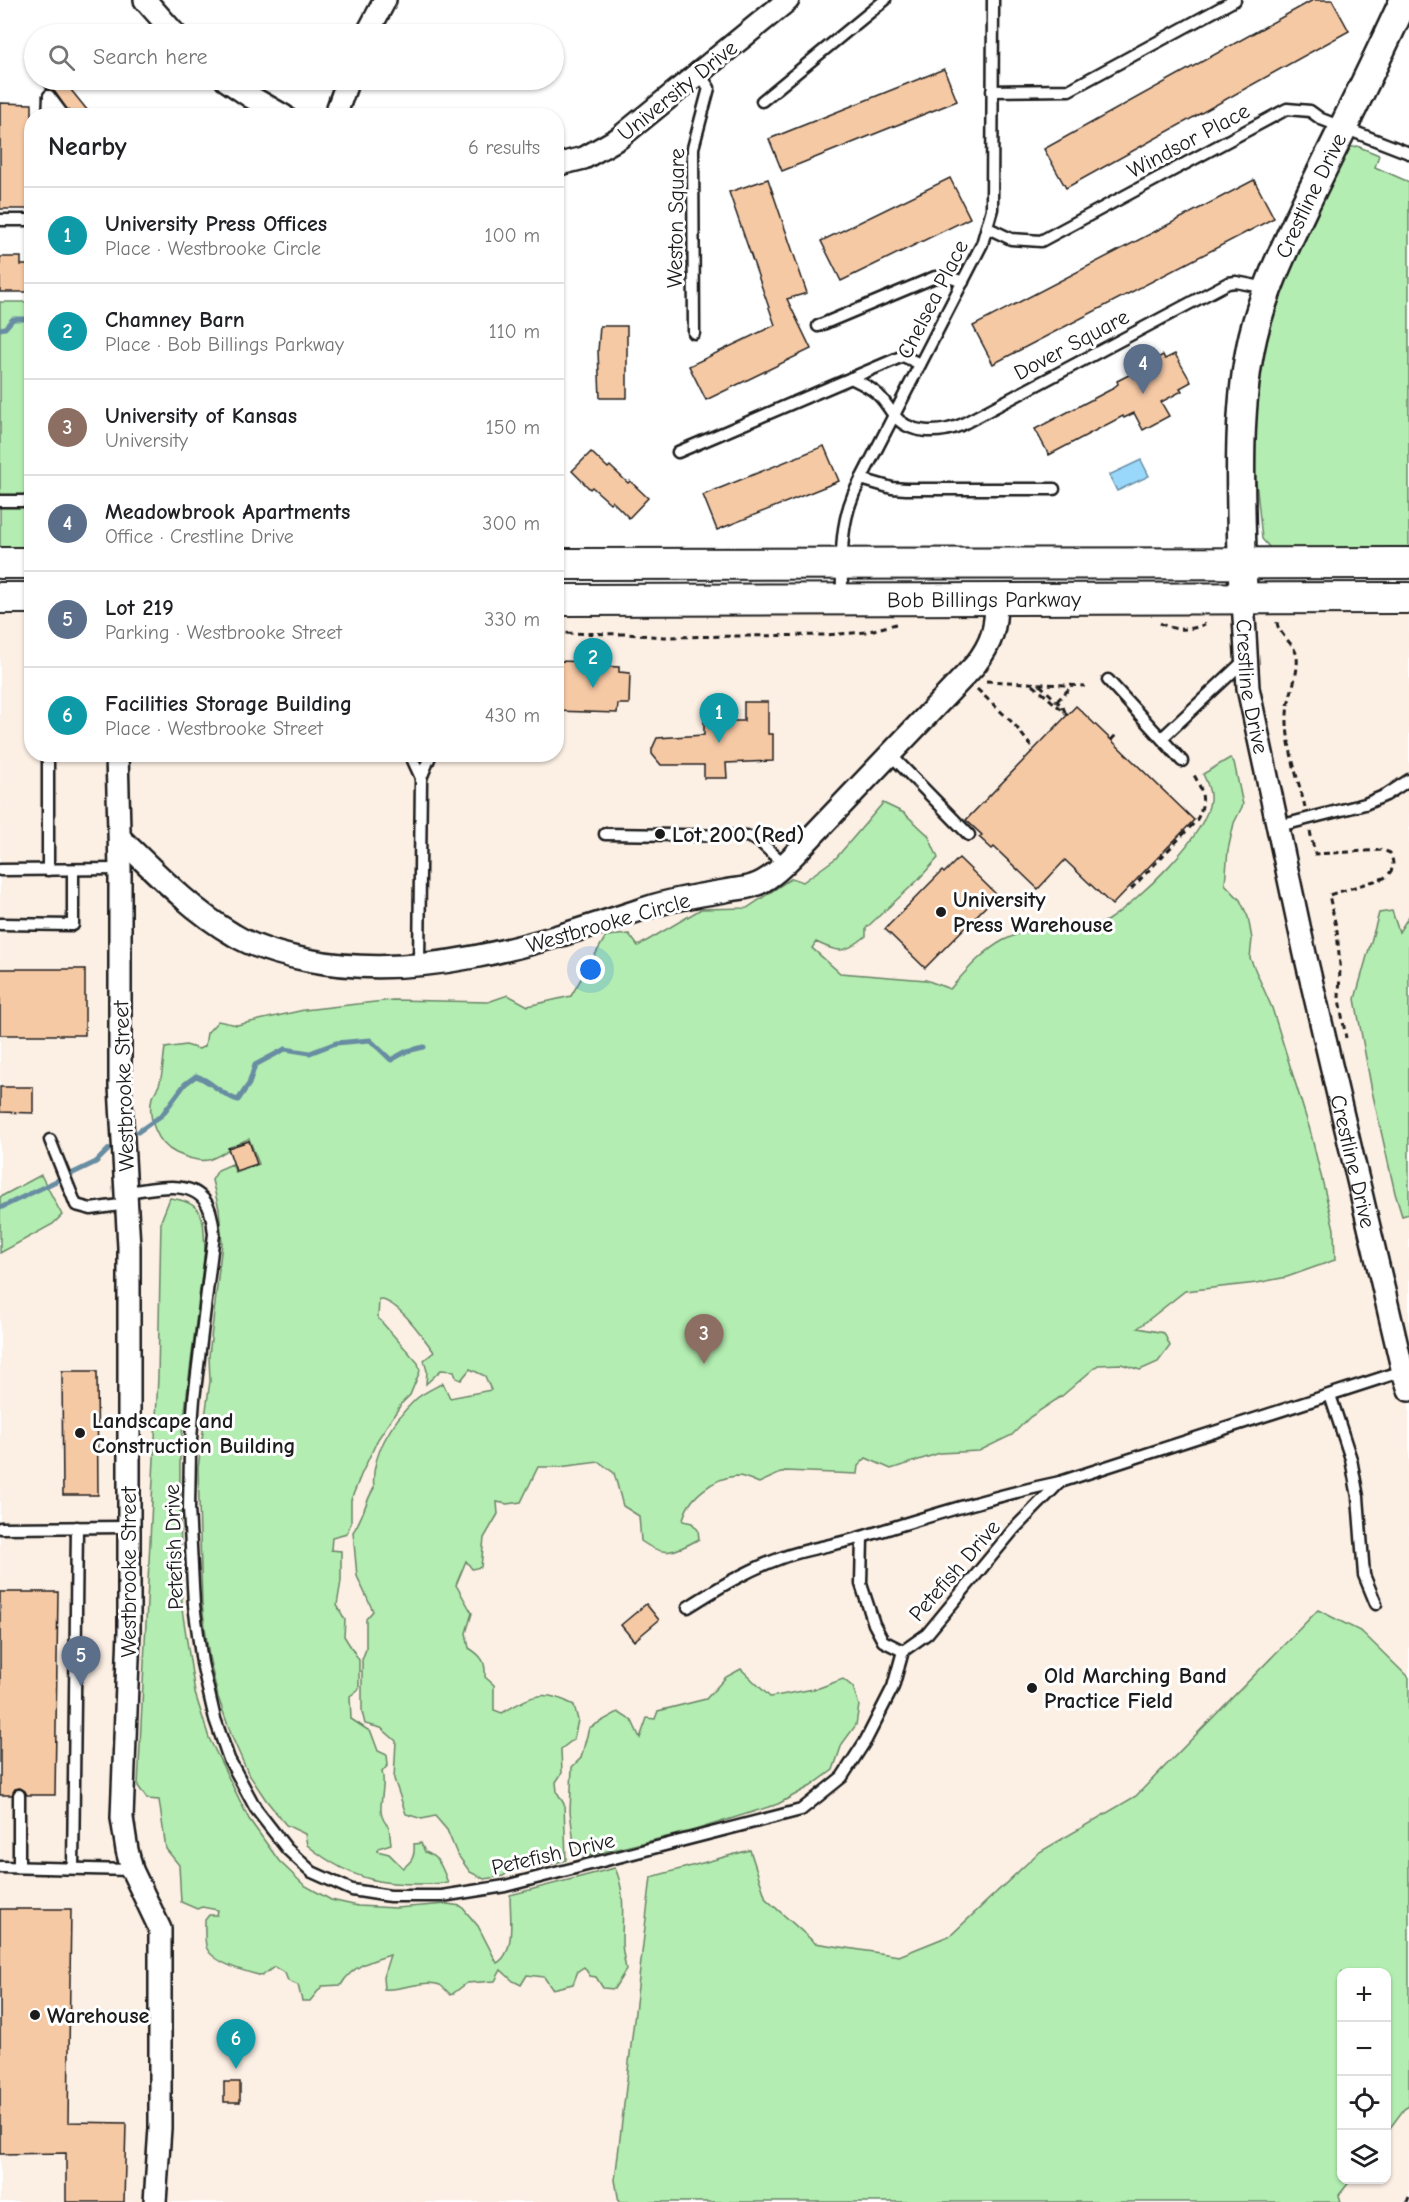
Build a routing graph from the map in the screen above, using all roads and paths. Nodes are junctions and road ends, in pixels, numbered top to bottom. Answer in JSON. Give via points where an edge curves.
{"nodes":[{"id":1,"x":145,"y":0,"type":"edge"},
{"id":2,"x":385,"y":0,"type":"edge"},
{"id":3,"x":788,"y":0,"type":"edge"},
{"id":4,"x":885,"y":0,"type":"edge"},
{"id":5,"x":993,"y":0,"type":"edge"},
{"id":6,"x":1234,"y":0,"type":"edge"},
{"id":7,"x":1404,"y":0,"type":"edge"},
{"id":8,"x":166,"y":24,"type":"edge"},
{"id":9,"x":372,"y":24,"type":"edge"},
{"id":10,"x":699,"y":73,"type":"junction"},
{"id":11,"x":241,"y":90,"type":"edge"},
{"id":12,"x":344,"y":90,"type":"edge"},
{"id":13,"x":992,"y":91,"type":"junction"},
{"id":14,"x":762,"y":101,"type":"dead end"},
{"id":15,"x":48,"y":108,"type":"edge"},
{"id":16,"x":58,"y":108,"type":"edge"},
{"id":17,"x":270,"y":108,"type":"edge"},
{"id":18,"x":338,"y":108,"type":"edge"},
{"id":19,"x":1342,"y":128,"type":"junction"},
{"id":20,"x":1409,"y":153,"type":"edge"},
{"id":21,"x":564,"y":163,"type":"edge"},
{"id":22,"x":0,"y":220,"type":"edge"},
{"id":23,"x":24,"y":220,"type":"edge"},
{"id":24,"x":988,"y":228,"type":"junction"},
{"id":25,"x":963,"y":282,"type":"junction"},
{"id":26,"x":1268,"y":288,"type":"junction"},
{"id":27,"x":818,"y":326,"type":"dead end"},
{"id":28,"x":694,"y":333,"type":"dead end"},
{"id":29,"x":920,"y":364,"type":"junction"},
{"id":30,"x":851,"y":378,"type":"junction"},
{"id":31,"x":894,"y":416,"type":"junction"},
{"id":32,"x":678,"y":452,"type":"dead end"},
{"id":33,"x":861,"y":479,"type":"junction"},
{"id":34,"x":1054,"y":489,"type":"dead end"},
{"id":35,"x":0,"y":501,"type":"edge"},
{"id":36,"x":24,"y":501,"type":"edge"},
{"id":37,"x":0,"y":563,"type":"edge"},
{"id":38,"x":24,"y":563,"type":"edge"},
{"id":39,"x":1409,"y":563,"type":"edge"},
{"id":40,"x":564,"y":564,"type":"edge"},
{"id":41,"x":842,"y":564,"type":"junction"},
{"id":42,"x":1243,"y":564,"type":"junction"},
{"id":43,"x":0,"y":598,"type":"edge"},
{"id":44,"x":24,"y":598,"type":"edge"},
{"id":45,"x":1409,"y":598,"type":"edge"},
{"id":46,"x":842,"y":599,"type":"junction"},
{"id":47,"x":996,"y":599,"type":"junction"},
{"id":48,"x":1243,"y":599,"type":"junction"},
{"id":49,"x":564,"y":600,"type":"edge"},
{"id":50,"x":1154,"y":620,"type":"dead end"},
{"id":51,"x":1277,"y":621,"type":"dead end"},
{"id":52,"x":906,"y":622,"type":"dead end"},
{"id":53,"x":1208,"y":622,"type":"dead end"},
{"id":54,"x":564,"y":633,"type":"edge"},
{"id":55,"x":1245,"y":660,"type":"junction"},
{"id":56,"x":976,"y":674,"type":"junction"},
{"id":57,"x":1108,"y":680,"type":"dead end"},
{"id":58,"x":1031,"y":683,"type":"junction"},
{"id":59,"x":1039,"y":684,"type":"junction"},
{"id":60,"x":1072,"y":686,"type":"junction"},
{"id":61,"x":1085,"y":686,"type":"dead end"},
{"id":62,"x":1057,"y":701,"type":"junction"},
{"id":63,"x":1118,"y":734,"type":"dead end"},
{"id":64,"x":1162,"y":738,"type":"junction"},
{"id":65,"x":1111,"y":740,"type":"dead end"},
{"id":66,"x":1034,"y":750,"type":"dead end"},
{"id":67,"x":890,"y":754,"type":"junction"},
{"id":68,"x":1182,"y":761,"type":"dead end"},
{"id":69,"x":48,"y":762,"type":"edge"},
{"id":70,"x":117,"y":762,"type":"edge"},
{"id":71,"x":414,"y":762,"type":"edge"},
{"id":72,"x":428,"y":762,"type":"edge"},
{"id":73,"x":1194,"y":775,"type":"dead end"},
{"id":74,"x":422,"y":778,"type":"junction"},
{"id":75,"x":1409,"y":780,"type":"edge"},
{"id":76,"x":1307,"y":819,"type":"junction"},
{"id":77,"x":1279,"y":826,"type":"junction"},
{"id":78,"x":605,"y":834,"type":"dead end"},
{"id":79,"x":969,"y":835,"type":"dead end"},
{"id":80,"x":120,"y":838,"type":"junction"},
{"id":81,"x":784,"y":864,"type":"junction"},
{"id":82,"x":120,"y":869,"type":"junction"},
{"id":83,"x":0,"y":870,"type":"edge"},
{"id":84,"x":48,"y":870,"type":"junction"},
{"id":85,"x":73,"y":870,"type":"junction"},
{"id":86,"x":1131,"y":889,"type":"dead end"},
{"id":87,"x":0,"y":924,"type":"edge"},
{"id":88,"x":419,"y":965,"type":"junction"},
{"id":89,"x":1348,"y":1044,"type":"dead end"},
{"id":90,"x":50,"y":1140,"type":"dead end"},
{"id":91,"x":127,"y":1198,"type":"junction"},
{"id":92,"x":1407,"y":1377,"type":"edge"},
{"id":93,"x":1330,"y":1395,"type":"junction"},
{"id":94,"x":1060,"y":1482,"type":"junction"},
{"id":95,"x":77,"y":1527,"type":"junction"},
{"id":96,"x":129,"y":1527,"type":"junction"},
{"id":97,"x":0,"y":1528,"type":"edge"},
{"id":98,"x":862,"y":1537,"type":"junction"},
{"id":99,"x":1376,"y":1604,"type":"dead end"},
{"id":100,"x":688,"y":1606,"type":"dead end"},
{"id":101,"x":903,"y":1651,"type":"junction"},
{"id":102,"x":19,"y":1795,"type":"dead end"},
{"id":103,"x":0,"y":1867,"type":"edge"},
{"id":104,"x":19,"y":1867,"type":"junction"},
{"id":105,"x":73,"y":1868,"type":"junction"},
{"id":106,"x":132,"y":1870,"type":"junction"},
{"id":107,"x":1409,"y":2197,"type":"edge"},
{"id":108,"x":155,"y":2202,"type":"edge"},
{"id":109,"x":1407,"y":2202,"type":"edge"}],
"edges":[{"from":1,"to":8,"type":"street"},
{"from":2,"to":9,"type":"street"},
{"from":3,"to":10,"type":"street","name":"University Drive"},
{"from":4,"to":14,"type":"lane"},
{"from":5,"to":13,"type":"lane","name":"Chelsea Place"},
{"from":6,"to":13,"type":"lane","via":[[1069,90]]},
{"from":7,"to":19,"type":"street","name":"Crestline Drive"},
{"from":10,"to":21,"type":"street","name":"University Drive","via":[[619,138],[584,158]]},
{"from":10,"to":28,"type":"lane","name":"Weston Square","via":[[709,88],[693,148]]},
{"from":11,"to":17,"type":"street"},
{"from":12,"to":18,"type":"street"},
{"from":13,"to":24,"type":"lane","name":"Chelsea Place","via":[[992,209]]},
{"from":15,"to":16,"type":"lane","via":[[49,96]]},
{"from":19,"to":20,"type":"lane","name":"Windsor Place"},
{"from":19,"to":24,"type":"lane","name":"Windsor Place","via":[[1310,111],[1287,109],[1041,241],[1011,239]]},
{"from":19,"to":26,"type":"street","name":"Crestline Drive"},
{"from":22,"to":23,"type":"lane"},
{"from":24,"to":25,"type":"lane","name":"Chelsea Place"},
{"from":25,"to":27,"type":"lane","via":[[934,277]]},
{"from":25,"to":29,"type":"lane","name":"Chelsea Place"},
{"from":26,"to":31,"type":"lane","name":"Dover Square","via":[[1228,283],[954,428],[917,430]]},
{"from":26,"to":42,"type":"street","name":"Crestline Drive","via":[[1245,380]]},
{"from":29,"to":30,"type":"lane","via":[[903,356]]},
{"from":29,"to":31,"type":"lane","name":"Chelsea Place"},
{"from":30,"to":31,"type":"lane","via":[[876,392]]},
{"from":30,"to":32,"type":"lane"},
{"from":31,"to":33,"type":"lane","name":"Chelsea Place"},
{"from":33,"to":34,"type":"lane","via":[[906,489]]},
{"from":33,"to":41,"type":"lane","name":"Chelsea Place","via":[[846,514]]},
{"from":35,"to":36,"type":"lane"},
{"from":37,"to":38,"type":"main road"},
{"from":39,"to":42,"type":"main road","name":"Bob Billings Parkway"},
{"from":40,"to":41,"type":"main road","name":"Bob Billings Parkway"},
{"from":41,"to":42,"type":"main road","name":"Bob Billings Parkway"},
{"from":41,"to":46,"type":"lane","name":"Chelsea Place"},
{"from":42,"to":48,"type":"street","name":"Crestline Drive"},
{"from":43,"to":44,"type":"main road"},
{"from":45,"to":48,"type":"main road","name":"Bob Billings Parkway"},
{"from":46,"to":47,"type":"main road","name":"Bob Billings Parkway"},
{"from":46,"to":49,"type":"main road","name":"Bob Billings Parkway"},
{"from":47,"to":48,"type":"main road","name":"Bob Billings Parkway"},
{"from":47,"to":56,"type":"street","name":"Westbrooke Circle","via":[[993,633]]},
{"from":48,"to":55,"type":"street","name":"Crestline Drive"},
{"from":50,"to":53,"type":"path","via":[[1170,630]]},
{"from":51,"to":76,"type":"path","via":[[1297,659],[1287,729]]},
{"from":52,"to":54,"type":"path","via":[[866,632],[824,635],[664,637]]},
{"from":55,"to":64,"type":"lane"},
{"from":55,"to":77,"type":"street","name":"Crestline Drive"},
{"from":56,"to":58,"type":"path"},
{"from":56,"to":66,"type":"path","via":[[975,687],[1014,724]]},
{"from":56,"to":67,"type":"street","name":"Westbrooke Circle"},
{"from":57,"to":64,"type":"lane"},
{"from":58,"to":59,"type":"path"},
{"from":58,"to":62,"type":"path","via":[[1066,713]]},
{"from":59,"to":60,"type":"path"},
{"from":59,"to":62,"type":"path"},
{"from":60,"to":61,"type":"path"},
{"from":60,"to":62,"type":"path"},
{"from":63,"to":65,"type":"path"},
{"from":64,"to":68,"type":"lane"},
{"from":67,"to":79,"type":"lane"},
{"from":67,"to":81,"type":"street","name":"Westbrooke Circle"},
{"from":69,"to":84,"type":"lane"},
{"from":70,"to":80,"type":"street","name":"Westbrooke Street"},
{"from":71,"to":74,"type":"lane"},
{"from":72,"to":74,"type":"lane"},
{"from":73,"to":86,"type":"path","via":[[1204,802],[1196,822]]},
{"from":74,"to":88,"type":"lane"},
{"from":75,"to":76,"type":"lane","via":[[1365,804]]},
{"from":76,"to":77,"type":"lane"},
{"from":76,"to":89,"type":"path","via":[[1315,854],[1383,850],[1393,859],[1394,867],[1384,878],[1329,895],[1337,931],[1339,999]]},
{"from":77,"to":92,"type":"street","name":"Crestline Drive","via":[[1305,954]]},
{"from":78,"to":81,"type":"lane","via":[[747,836],[760,842]]},
{"from":80,"to":82,"type":"street","name":"Westbrooke Street"},
{"from":80,"to":88,"type":"street","name":"Westbrooke Circle","via":[[191,904],[235,936],[280,954],[323,963],[370,967]]},
{"from":81,"to":88,"type":"street","name":"Westbrooke Circle","via":[[753,886],[667,901],[487,956]]},
{"from":82,"to":85,"type":"lane"},
{"from":82,"to":91,"type":"street","name":"Westbrooke Street","via":[[120,1086]]},
{"from":83,"to":84,"type":"lane"},
{"from":84,"to":85,"type":"lane"},
{"from":85,"to":87,"type":"lane","via":[[73,925]]},
{"from":90,"to":91,"type":"lane","name":"Petefish Drive","via":[[76,1205],[91,1209]]},
{"from":91,"to":96,"type":"street","name":"Westbrooke Street"},
{"from":91,"to":101,"type":"lane","name":"Petefish Drive","via":[[167,1187],[187,1188],[200,1195],[209,1208],[214,1234],[190,1453],[189,1508],[194,1605],[202,1663],[229,1759],[256,1809],[287,1849],[312,1872],[352,1890],[390,1896],[442,1896],[505,1886],[801,1810],[842,1777],[866,1740],[893,1687]]},
{"from":92,"to":93,"type":"lane","name":"Petefish Drive"},
{"from":93,"to":94,"type":"lane","name":"Petefish Drive"},
{"from":93,"to":99,"type":"lane","via":[[1351,1459],[1364,1575]]},
{"from":94,"to":98,"type":"lane","via":[[933,1513]]},
{"from":94,"to":101,"type":"lane","name":"Petefish Drive","via":[[1014,1529],[927,1634]]},
{"from":95,"to":96,"type":"lane"},
{"from":95,"to":97,"type":"lane"},
{"from":95,"to":105,"type":"lane"},
{"from":96,"to":106,"type":"street","name":"Westbrooke Street","via":[[122,1818]]},
{"from":98,"to":100,"type":"lane","via":[[782,1557],[740,1574]]},
{"from":98,"to":101,"type":"lane","via":[[861,1584],[873,1624],[883,1641]]},
{"from":102,"to":104,"type":"lane"},
{"from":103,"to":104,"type":"lane"},
{"from":104,"to":105,"type":"lane"},
{"from":105,"to":106,"type":"lane"},
{"from":106,"to":108,"type":"street","name":"Westbrooke Street","via":[[160,1929],[160,2128]]},
{"from":107,"to":109,"type":"path"}]}
